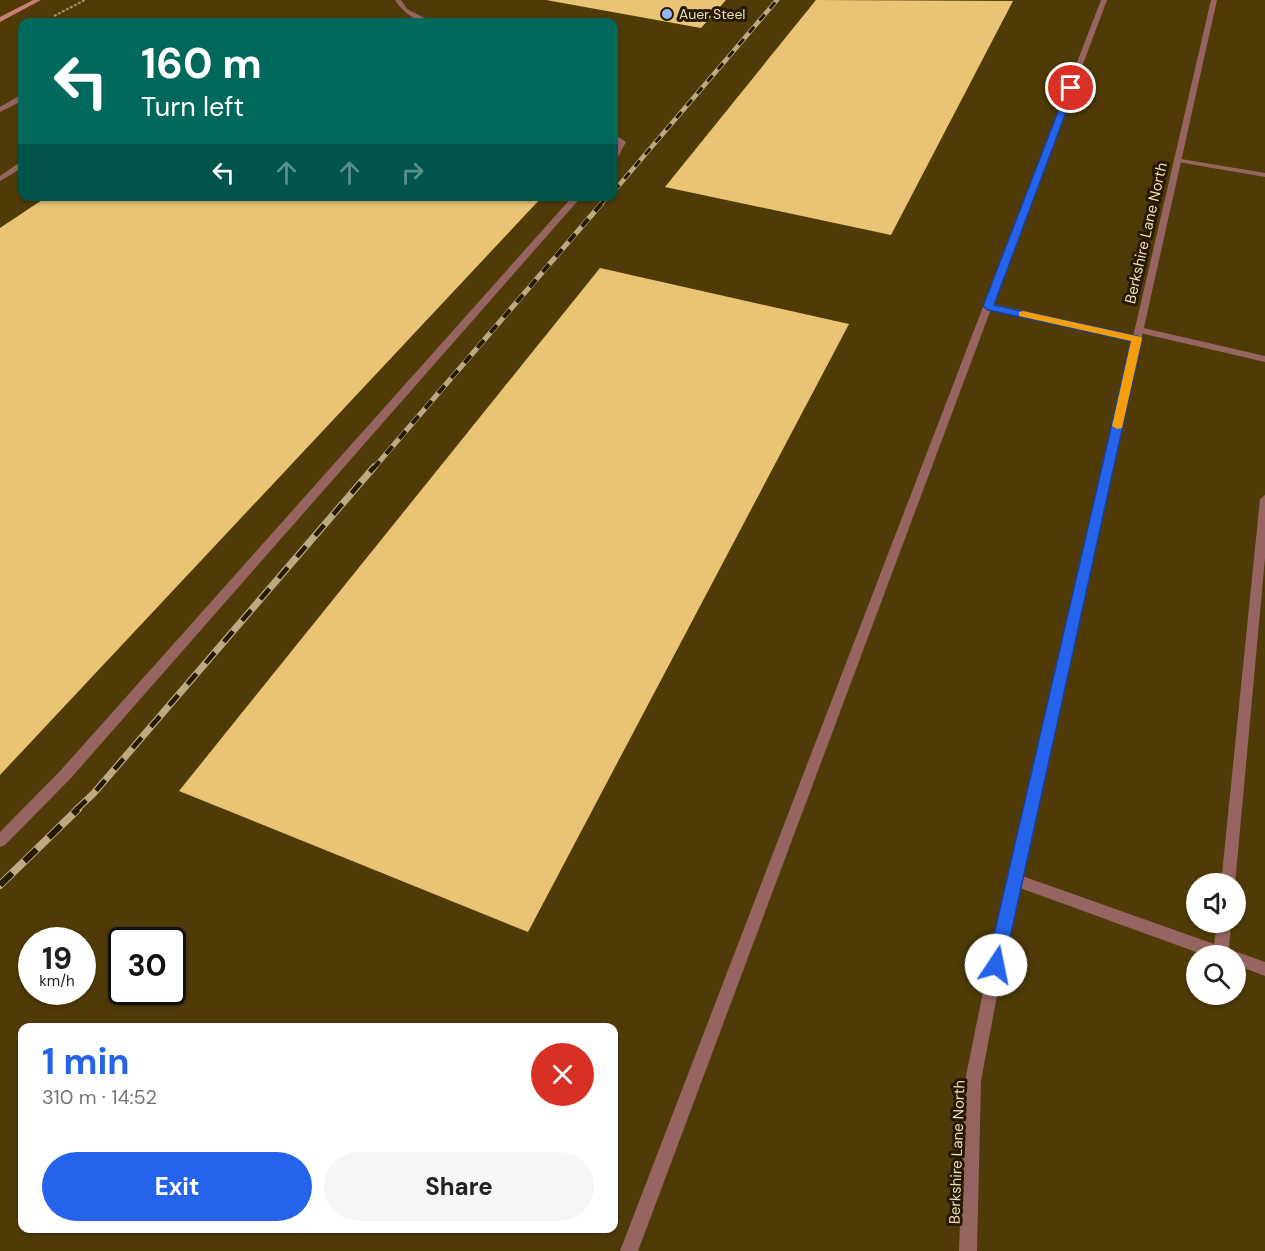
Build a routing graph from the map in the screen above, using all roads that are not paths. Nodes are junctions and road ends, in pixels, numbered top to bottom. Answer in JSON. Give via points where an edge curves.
{"nodes":[{"id":1,"x":38,"y":0,"type":"edge"},
{"id":2,"x":398,"y":0,"type":"edge"},
{"id":3,"x":1104,"y":0,"type":"edge"},
{"id":4,"x":1214,"y":0,"type":"edge"},
{"id":5,"x":421,"y":18,"type":"edge"},
{"id":6,"x":0,"y":20,"type":"edge"},
{"id":7,"x":18,"y":100,"type":"edge"},
{"id":8,"x":0,"y":110,"type":"edge"},
{"id":9,"x":1178,"y":160,"type":"junction"},
{"id":10,"x":18,"y":168,"type":"edge"},
{"id":11,"x":1265,"y":175,"type":"edge"},
{"id":12,"x":0,"y":179,"type":"edge"},
{"id":13,"x":574,"y":201,"type":"edge"},
{"id":14,"x":988,"y":306,"type":"junction"},
{"id":15,"x":1138,"y":334,"type":"junction"},
{"id":16,"x":1265,"y":359,"type":"edge"},
{"id":17,"x":1265,"y":499,"type":"edge"},
{"id":18,"x":0,"y":841,"type":"edge"},
{"id":19,"x":1229,"y":873,"type":"edge"},
{"id":20,"x":1014,"y":879,"type":"junction"},
{"id":21,"x":1197,"y":945,"type":"edge"},
{"id":22,"x":1246,"y":962,"type":"edge"},
{"id":23,"x":1265,"y":969,"type":"edge"},
{"id":24,"x":629,"y":1251,"type":"edge"},
{"id":25,"x":968,"y":1251,"type":"edge"}],
"edges":[{"from":1,"to":6,"type":"main road"},
{"from":2,"to":5,"type":"street","via":[[405,10]]},
{"from":3,"to":14,"type":"street"},
{"from":4,"to":9,"type":"street","name":"Berkshire Lane North"},
{"from":7,"to":8,"type":"street"},
{"from":9,"to":11,"type":"street"},
{"from":9,"to":15,"type":"street","name":"Berkshire Lane North"},
{"from":10,"to":12,"type":"street"},
{"from":13,"to":18,"type":"street","via":[[66,774]]},
{"from":14,"to":15,"type":"street"},
{"from":14,"to":24,"type":"street"},
{"from":15,"to":16,"type":"street"},
{"from":15,"to":20,"type":"street","name":"Berkshire Lane North"},
{"from":17,"to":19,"type":"street"},
{"from":20,"to":21,"type":"street"},
{"from":20,"to":25,"type":"street","name":"Berkshire Lane North","via":[[973,1081]]},
{"from":22,"to":23,"type":"street"}]}
